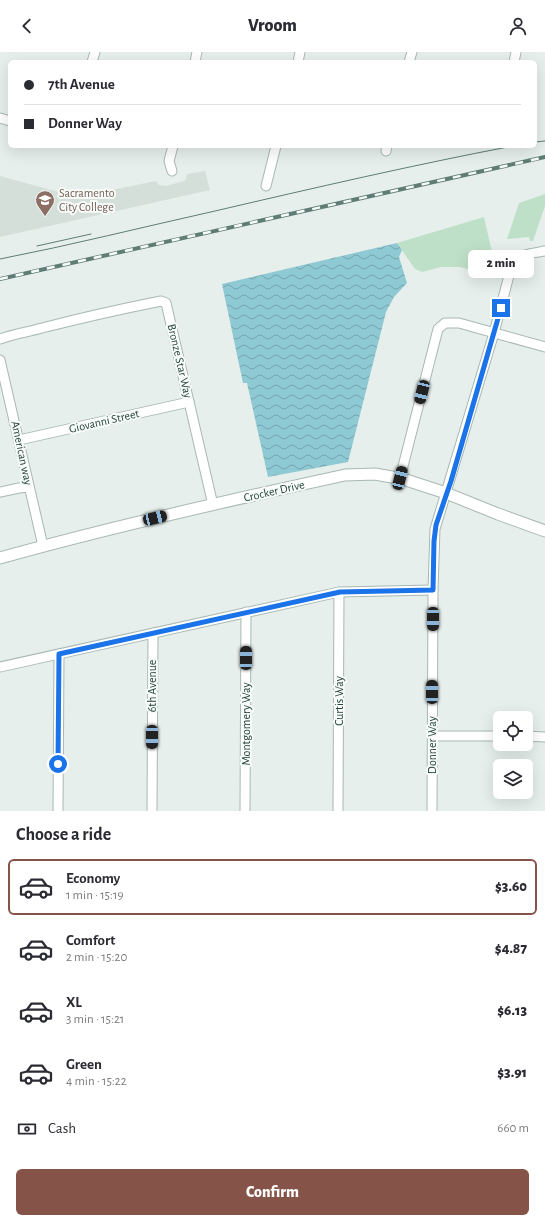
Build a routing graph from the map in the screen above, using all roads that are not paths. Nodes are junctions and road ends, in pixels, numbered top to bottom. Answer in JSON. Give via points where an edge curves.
{"nodes":[{"id":1,"x":172,"y":148,"type":"edge"},
{"id":2,"x":276,"y":148,"type":"edge"},
{"id":3,"x":172,"y":171,"type":"dead end"},
{"id":4,"x":266,"y":186,"type":"dead end"},
{"id":5,"x":545,"y":251,"type":"edge"},
{"id":6,"x":494,"y":333,"type":"junction"},
{"id":7,"x":0,"y":339,"type":"edge"},
{"id":8,"x":545,"y":347,"type":"edge"},
{"id":9,"x":0,"y":360,"type":"edge"},
{"id":10,"x":189,"y":402,"type":"junction"},
{"id":11,"x":19,"y":440,"type":"junction"},
{"id":12,"x":400,"y":478,"type":"junction"},
{"id":13,"x":29,"y":488,"type":"junction"},
{"id":14,"x":0,"y":492,"type":"edge"},
{"id":15,"x":446,"y":493,"type":"junction"},
{"id":16,"x":213,"y":505,"type":"junction"},
{"id":17,"x":545,"y":531,"type":"edge"},
{"id":18,"x":43,"y":546,"type":"junction"},
{"id":19,"x":0,"y":558,"type":"edge"},
{"id":20,"x":433,"y":590,"type":"junction"},
{"id":21,"x":340,"y":592,"type":"junction"},
{"id":22,"x":246,"y":612,"type":"junction"},
{"id":23,"x":153,"y":633,"type":"junction"},
{"id":24,"x":59,"y":654,"type":"junction"},
{"id":25,"x":0,"y":668,"type":"edge"},
{"id":26,"x":432,"y":736,"type":"junction"},
{"id":27,"x":493,"y":736,"type":"edge"},
{"id":28,"x":533,"y":736,"type":"edge"},
{"id":29,"x":545,"y":737,"type":"edge"},
{"id":30,"x":58,"y":811,"type":"edge"},
{"id":31,"x":152,"y":811,"type":"edge"},
{"id":32,"x":245,"y":811,"type":"edge"},
{"id":33,"x":338,"y":811,"type":"edge"},
{"id":34,"x":432,"y":811,"type":"edge"}],
"edges":[{"from":1,"to":3,"type":"street","via":[[169,161]]},
{"from":2,"to":4,"type":"street"},
{"from":5,"to":6,"type":"street","name":"Donner Way","via":[[515,259]]},
{"from":6,"to":8,"type":"street"},
{"from":6,"to":12,"type":"street","via":[[453,322],[445,323],[438,329]]},
{"from":6,"to":15,"type":"street","name":"Donner Way"},
{"from":7,"to":10,"type":"street","name":"Bronze Star Way","via":[[161,301],[166,303]]},
{"from":9,"to":11,"type":"street","name":"American way"},
{"from":10,"to":11,"type":"street","name":"Giovanni Street"},
{"from":10,"to":16,"type":"street","name":"Bronze Star Way"},
{"from":11,"to":13,"type":"street","name":"American way"},
{"from":12,"to":15,"type":"street","name":"Crocker Drive"},
{"from":12,"to":16,"type":"street","name":"Crocker Drive","via":[[375,474],[346,475]]},
{"from":13,"to":14,"type":"street"},
{"from":13,"to":18,"type":"street","name":"American way"},
{"from":15,"to":17,"type":"street","name":"Crocker Drive"},
{"from":15,"to":20,"type":"street","name":"Donner Way","via":[[435,529]]},
{"from":16,"to":18,"type":"street","name":"Crocker Drive"},
{"from":18,"to":19,"type":"street","name":"Crocker Drive"},
{"from":20,"to":21,"type":"street"},
{"from":20,"to":26,"type":"street","name":"Donner Way"},
{"from":21,"to":22,"type":"street"},
{"from":21,"to":33,"type":"street","name":"Curtis Way"},
{"from":22,"to":23,"type":"street"},
{"from":22,"to":32,"type":"street","name":"Montgomery Way"},
{"from":23,"to":24,"type":"street"},
{"from":23,"to":31,"type":"street","name":"6th Avenue"},
{"from":24,"to":25,"type":"street"},
{"from":24,"to":30,"type":"street"},
{"from":26,"to":27,"type":"street"},
{"from":26,"to":34,"type":"street","name":"Donner Way"},
{"from":28,"to":29,"type":"street"}]}
